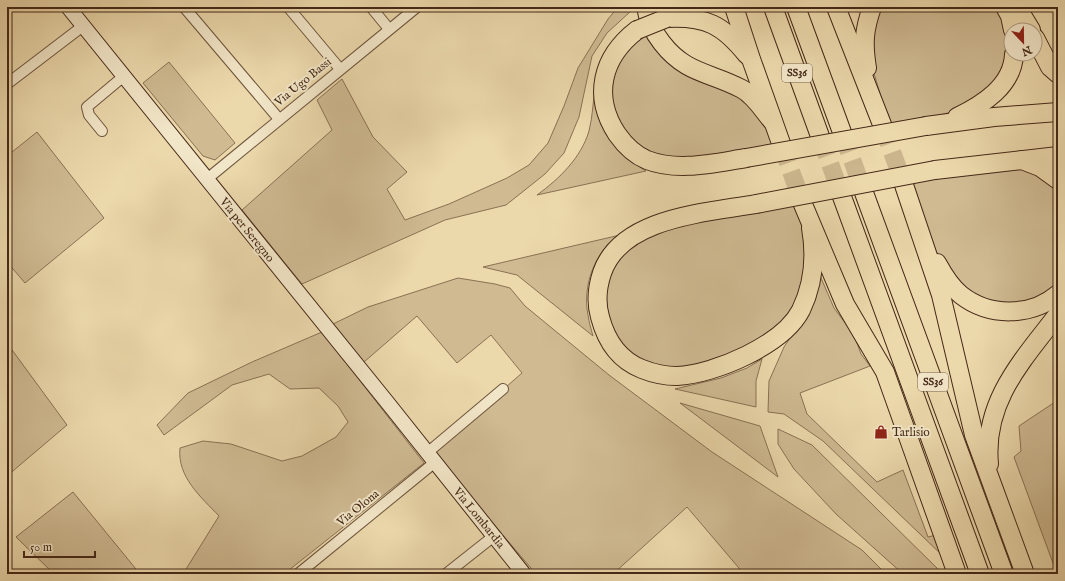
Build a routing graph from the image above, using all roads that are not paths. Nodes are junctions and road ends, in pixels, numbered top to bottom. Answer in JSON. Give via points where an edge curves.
{"nodes":[{"id":1,"x":68,"y":7,"type":"edge"},
{"id":2,"x":184,"y":7,"type":"edge"},
{"id":3,"x":288,"y":7,"type":"edge"},
{"id":4,"x":371,"y":7,"type":"edge"},
{"id":5,"x":417,"y":7,"type":"edge"},
{"id":6,"x":646,"y":7,"type":"edge"},
{"id":7,"x":734,"y":7,"type":"edge"},
{"id":8,"x":773,"y":7,"type":"edge"},
{"id":9,"x":796,"y":7,"type":"edge"},
{"id":10,"x":836,"y":7,"type":"edge"},
{"id":11,"x":872,"y":7,"type":"edge"},
{"id":12,"x":1005,"y":7,"type":"edge"},
{"id":13,"x":1017,"y":7,"type":"edge"},
{"id":14,"x":1011,"y":22,"type":"edge"},
{"id":15,"x":1026,"y":22,"type":"edge"},
{"id":16,"x":83,"y":26,"type":"junction"},
{"id":17,"x":389,"y":29,"type":"junction"},
{"id":18,"x":1043,"y":53,"type":"edge"},
{"id":19,"x":751,"y":59,"type":"junction"},
{"id":20,"x":1011,"y":62,"type":"edge"},
{"id":21,"x":340,"y":69,"type":"junction"},
{"id":22,"x":1058,"y":74,"type":"edge"},
{"id":23,"x":124,"y":76,"type":"junction"},
{"id":24,"x":7,"y":84,"type":"edge"},
{"id":25,"x":877,"y":109,"type":"junction"},
{"id":26,"x":1058,"y":112,"type":"edge"},
{"id":27,"x":279,"y":119,"type":"junction"},
{"id":28,"x":773,"y":122,"type":"junction"},
{"id":29,"x":933,"y":125,"type":"junction"},
{"id":30,"x":883,"y":127,"type":"tunnel mouth"},
{"id":31,"x":102,"y":130,"type":"dead end"},
{"id":32,"x":843,"y":135,"type":"tunnel mouth"},
{"id":33,"x":821,"y":139,"type":"tunnel mouth"},
{"id":34,"x":782,"y":146,"type":"tunnel mouth"},
{"id":35,"x":1058,"y":156,"type":"edge"},
{"id":36,"x":1020,"y":159,"type":"junction"},
{"id":37,"x":207,"y":179,"type":"junction"},
{"id":38,"x":1058,"y":180,"type":"edge"},
{"id":39,"x":903,"y":182,"type":"tunnel mouth"},
{"id":40,"x":863,"y":190,"type":"tunnel mouth"},
{"id":41,"x":841,"y":194,"type":"tunnel mouth"},
{"id":42,"x":802,"y":202,"type":"tunnel mouth"},
{"id":43,"x":917,"y":220,"type":"junction"},
{"id":44,"x":811,"y":228,"type":"junction"},
{"id":45,"x":1058,"y":294,"type":"edge"},
{"id":46,"x":1058,"y":314,"type":"edge"},
{"id":47,"x":503,"y":389,"type":"dead end"},
{"id":48,"x":430,"y":458,"type":"junction"},
{"id":49,"x":990,"y":481,"type":"junction"},
{"id":50,"x":494,"y":536,"type":"junction"},
{"id":51,"x":298,"y":574,"type":"edge"},
{"id":52,"x":446,"y":574,"type":"edge"},
{"id":53,"x":524,"y":574,"type":"edge"},
{"id":54,"x":957,"y":574,"type":"edge"},
{"id":55,"x":980,"y":574,"type":"edge"},
{"id":56,"x":1004,"y":574,"type":"edge"},
{"id":57,"x":1025,"y":574,"type":"edge"}],
"edges":[{"from":1,"to":16,"type":"street","name":"Via per Seregno"},
{"from":2,"to":27,"type":"street"},
{"from":3,"to":21,"type":"street"},
{"from":4,"to":17,"type":"street"},
{"from":5,"to":17,"type":"street","name":"Via Ugo Bassi"},
{"from":6,"to":28,"type":"highway","via":[[647,17],[658,38],[681,63],[743,90]]},
{"from":7,"to":19,"type":"highway"},
{"from":8,"to":33,"type":"highway","number":"SS36"},
{"from":9,"to":32,"type":"highway","number":"SS36"},
{"from":10,"to":25,"type":"highway"},
{"from":11,"to":25,"type":"highway","via":[[865,28],[863,46]]},
{"from":12,"to":14,"type":"highway"},
{"from":13,"to":15,"type":"highway"},
{"from":16,"to":23,"type":"street","name":"Via per Seregno"},
{"from":16,"to":24,"type":"street"},
{"from":17,"to":21,"type":"street","name":"Via Ugo Bassi"},
{"from":18,"to":22,"type":"highway"},
{"from":19,"to":28,"type":"highway"},
{"from":19,"to":29,"type":"highway","bridge":true,"via":[[737,42],[706,21],[688,17],[667,18],[637,30],[623,41],[612,56],[603,89],[604,108],[620,139],[631,150],[646,160],[689,166]]},
{"from":20,"to":29,"type":"highway","via":[[1007,76],[996,92],[979,106]]},
{"from":21,"to":27,"type":"street","name":"Via Ugo Bassi"},
{"from":23,"to":31,"type":"street","via":[[88,107],[89,115]]},
{"from":23,"to":37,"type":"street","name":"Via per Seregno"},
{"from":25,"to":30,"type":"highway"},
{"from":26,"to":29,"type":"highway"},
{"from":27,"to":37,"type":"street","name":"Via Ugo Bassi"},
{"from":28,"to":34,"type":"highway"},
{"from":35,"to":36,"type":"highway"},
{"from":36,"to":38,"type":"highway","via":[[1040,167]]},
{"from":36,"to":44,"type":"highway","bridge":true,"via":[[935,170],[668,220],[635,234],[618,246],[606,261],[597,300],[605,334],[625,360],[652,372],[677,376],[701,372],[763,347],[785,330],[800,311],[808,293],[815,248]]},
{"from":37,"to":48,"type":"street","name":"Via per Seregno","via":[[388,402]]},
{"from":39,"to":43,"type":"highway"},
{"from":40,"to":56,"type":"highway","number":"SS36"},
{"from":41,"to":55,"type":"highway","number":"SS36"},
{"from":42,"to":44,"type":"highway"},
{"from":43,"to":45,"type":"highway","via":[[937,264],[947,279],[961,294],[978,305],[1015,312],[1034,309]]},
{"from":43,"to":49,"type":"highway","via":[[941,295],[972,429]]},
{"from":44,"to":54,"type":"highway","via":[[845,304],[885,372]]},
{"from":46,"to":49,"type":"highway","via":[[1017,367],[994,409],[988,451]]},
{"from":47,"to":48,"type":"street"},
{"from":48,"to":50,"type":"street","name":"Via Lombardia"},
{"from":48,"to":51,"type":"street","name":"Via Olona"},
{"from":49,"to":57,"type":"highway"},
{"from":50,"to":52,"type":"street"},
{"from":50,"to":53,"type":"street","name":"Via Lombardia"}]}
